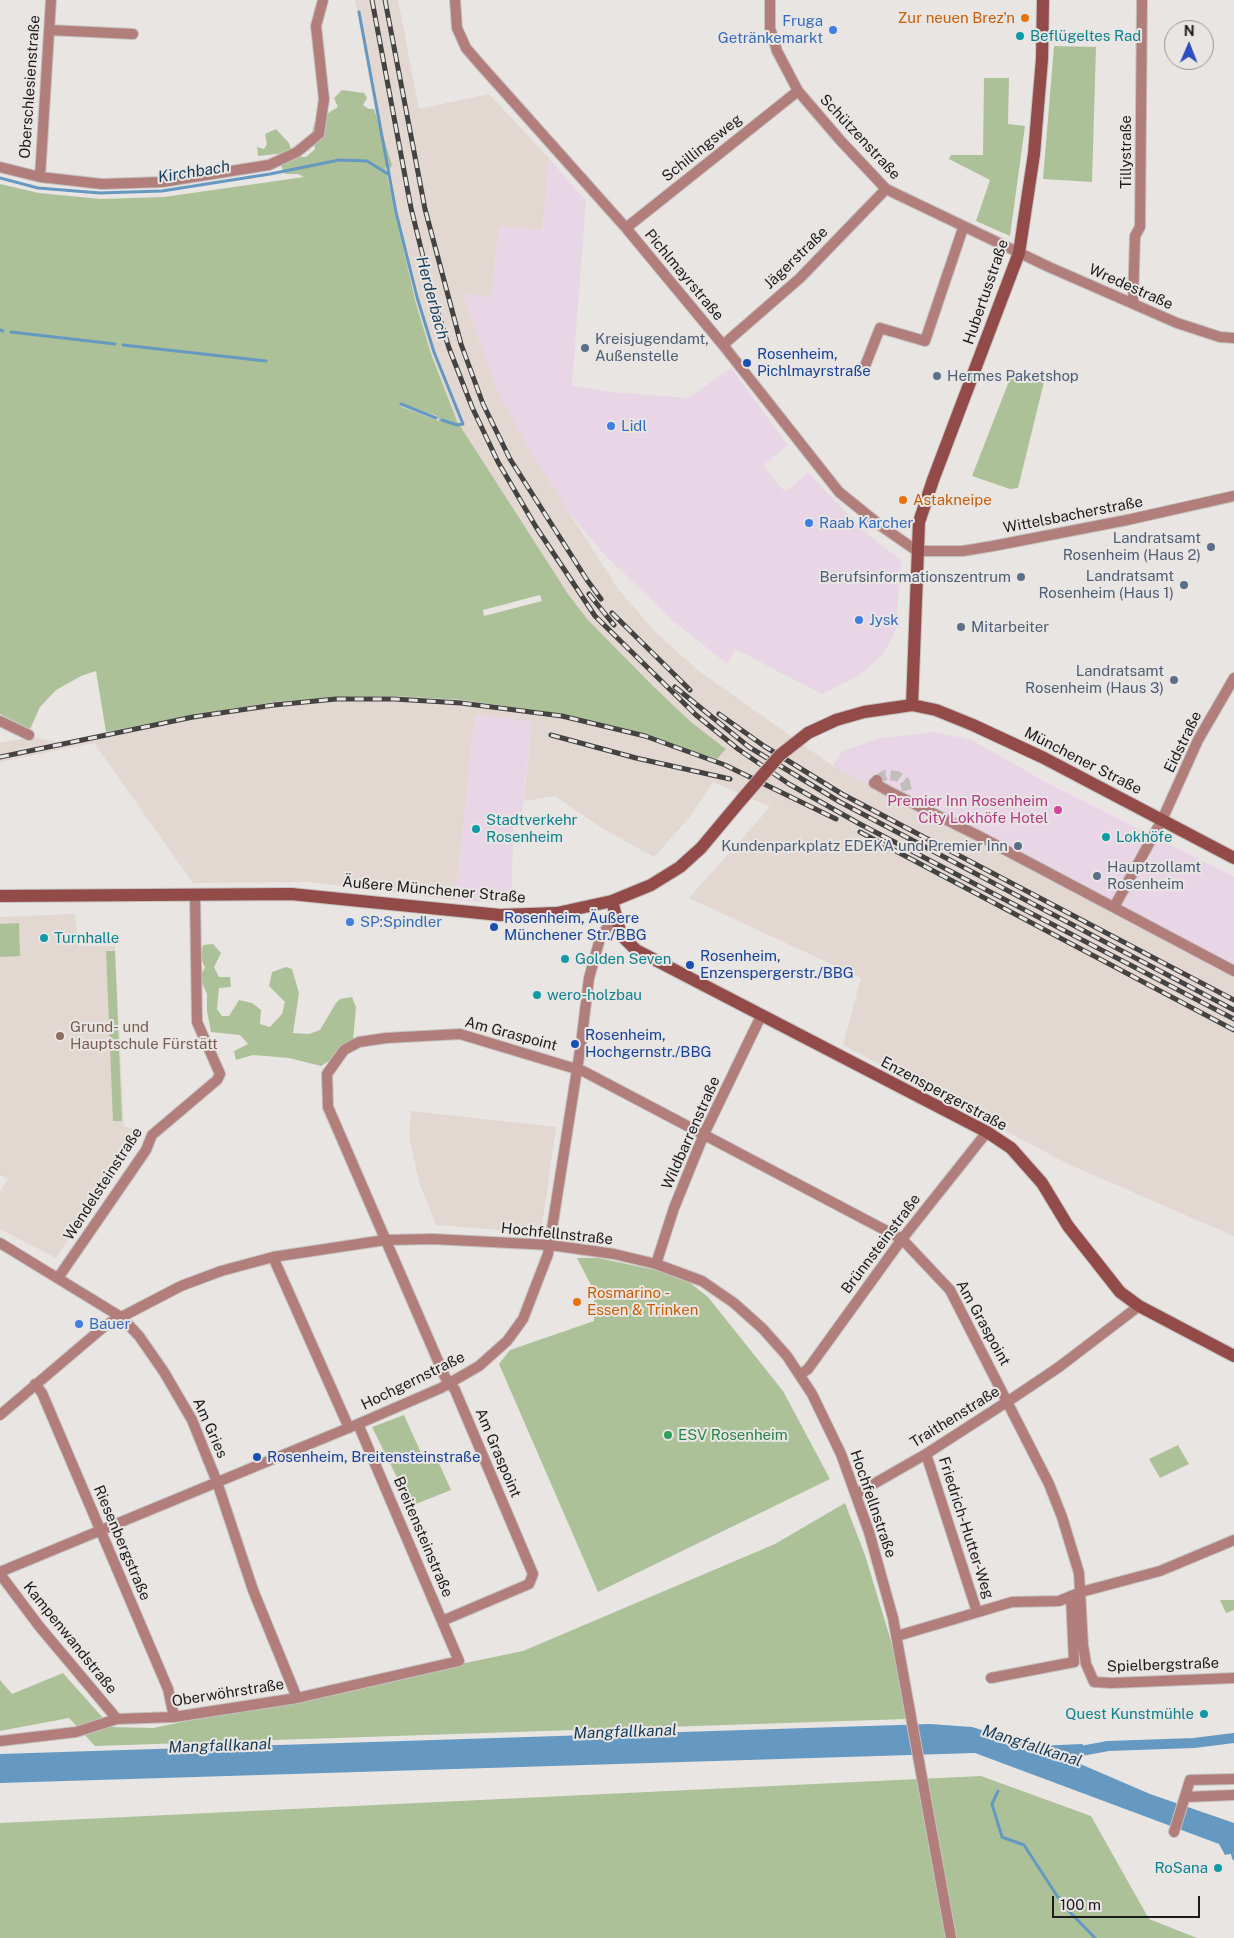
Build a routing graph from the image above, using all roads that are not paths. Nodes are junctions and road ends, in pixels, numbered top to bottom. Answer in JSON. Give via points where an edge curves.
{"nodes":[{"id":1,"x":51,"y":0,"type":"edge"},
{"id":2,"x":324,"y":0,"type":"edge"},
{"id":3,"x":455,"y":0,"type":"edge"},
{"id":4,"x":770,"y":0,"type":"edge"},
{"id":5,"x":1043,"y":0,"type":"edge"},
{"id":6,"x":1142,"y":0,"type":"edge"},
{"id":7,"x":49,"y":30,"type":"junction"},
{"id":8,"x":133,"y":34,"type":"dead end"},
{"id":9,"x":798,"y":91,"type":"junction"},
{"id":10,"x":0,"y":167,"type":"edge"},
{"id":11,"x":40,"y":177,"type":"junction"},
{"id":12,"x":886,"y":190,"type":"junction"},
{"id":13,"x":626,"y":228,"type":"junction"},
{"id":14,"x":963,"y":228,"type":"junction"},
{"id":15,"x":1019,"y":253,"type":"junction"},
{"id":16,"x":1133,"y":303,"type":"junction"},
{"id":17,"x":1234,"y":338,"type":"edge"},
{"id":18,"x":723,"y":345,"type":"junction"},
{"id":19,"x":865,"y":366,"type":"dead end"},
{"id":20,"x":1234,"y":496,"type":"edge"},
{"id":21,"x":917,"y":551,"type":"junction"},
{"id":22,"x":1234,"y":678,"type":"edge"},
{"id":23,"x":912,"y":705,"type":"junction"},
{"id":24,"x":0,"y":721,"type":"edge"},
{"id":25,"x":29,"y":735,"type":"dead end"},
{"id":26,"x":877,"y":780,"type":"dead end"},
{"id":27,"x":1162,"y":820,"type":"junction"},
{"id":28,"x":1234,"y":858,"type":"edge"},
{"id":29,"x":195,"y":895,"type":"junction"},
{"id":30,"x":0,"y":896,"type":"edge"},
{"id":31,"x":612,"y":901,"type":"junction"},
{"id":32,"x":1114,"y":907,"type":"junction"},
{"id":33,"x":615,"y":919,"type":"junction"},
{"id":34,"x":1234,"y":971,"type":"edge"},
{"id":35,"x":761,"y":1016,"type":"junction"},
{"id":36,"x":577,"y":1068,"type":"junction"},
{"id":37,"x":987,"y":1132,"type":"junction"},
{"id":38,"x":704,"y":1134,"type":"junction"},
{"id":39,"x":902,"y":1239,"type":"junction"},
{"id":40,"x":385,"y":1240,"type":"junction"},
{"id":41,"x":0,"y":1243,"type":"edge"},
{"id":42,"x":550,"y":1245,"type":"junction"},
{"id":43,"x":273,"y":1257,"type":"junction"},
{"id":44,"x":656,"y":1264,"type":"junction"},
{"id":45,"x":58,"y":1278,"type":"junction"},
{"id":46,"x":1139,"y":1306,"type":"junction"},
{"id":47,"x":121,"y":1317,"type":"junction"},
{"id":48,"x":1234,"y":1356,"type":"edge"},
{"id":49,"x":801,"y":1374,"type":"junction"},
{"id":50,"x":450,"y":1383,"type":"junction"},
{"id":51,"x":35,"y":1384,"type":"junction"},
{"id":52,"x":1008,"y":1402,"type":"junction"},
{"id":53,"x":0,"y":1416,"type":"edge"},
{"id":54,"x":354,"y":1426,"type":"junction"},
{"id":55,"x":926,"y":1454,"type":"junction"},
{"id":56,"x":217,"y":1482,"type":"junction"},
{"id":57,"x":856,"y":1494,"type":"junction"},
{"id":58,"x":101,"y":1531,"type":"junction"},
{"id":59,"x":1234,"y":1540,"type":"edge"},
{"id":60,"x":0,"y":1573,"type":"edge"},
{"id":61,"x":1076,"y":1594,"type":"junction"},
{"id":62,"x":977,"y":1612,"type":"junction"},
{"id":63,"x":442,"y":1621,"type":"junction"},
{"id":64,"x":897,"y":1636,"type":"junction"},
{"id":65,"x":459,"y":1661,"type":"joint"},
{"id":66,"x":991,"y":1678,"type":"dead end"},
{"id":67,"x":1234,"y":1678,"type":"edge"},
{"id":68,"x":297,"y":1698,"type":"junction"},
{"id":69,"x":174,"y":1717,"type":"junction"},
{"id":70,"x":117,"y":1719,"type":"junction"},
{"id":71,"x":0,"y":1741,"type":"edge"},
{"id":72,"x":1234,"y":1779,"type":"edge"},
{"id":73,"x":1234,"y":1795,"type":"edge"},
{"id":74,"x":1185,"y":1800,"type":"junction"},
{"id":75,"x":1174,"y":1832,"type":"dead end"},
{"id":76,"x":951,"y":1938,"type":"edge"}],
"edges":[{"from":1,"to":7,"type":"street","name":"Oberschlesienstraße"},
{"from":2,"to":11,"type":"street","via":[[316,26],[324,99],[318,134],[297,152],[269,165],[162,182],[102,184]]},
{"from":3,"to":13,"type":"street","name":"Pichlmayrstraße","via":[[457,28],[466,48]]},
{"from":4,"to":9,"type":"street","name":"Schützenstraße","via":[[770,28],[776,51]]},
{"from":5,"to":15,"type":"main road","name":"Hubertusstraße","via":[[1034,154]]},
{"from":6,"to":16,"type":"street","name":"Tillystraße","via":[[1140,227],[1135,236]]},
{"from":7,"to":8,"type":"street"},
{"from":7,"to":11,"type":"street","name":"Oberschlesienstraße"},
{"from":9,"to":12,"type":"street","name":"Schützenstraße"},
{"from":9,"to":13,"type":"street","name":"Schillingsweg"},
{"from":10,"to":11,"type":"street"},
{"from":12,"to":14,"type":"street","name":"Schützenstraße"},
{"from":12,"to":18,"type":"street","name":"Jägerstraße","via":[[800,278]]},
{"from":13,"to":18,"type":"street","name":"Pichlmayrstraße"},
{"from":14,"to":15,"type":"street","name":"Schützenstraße"},
{"from":14,"to":19,"type":"street","via":[[925,341],[880,328]]},
{"from":15,"to":16,"type":"street","name":"Wredestraße"},
{"from":15,"to":21,"type":"main road","name":"Hubertusstraße","via":[[926,498],[919,522]]},
{"from":16,"to":17,"type":"street","name":"Wredestraße","via":[[1206,334]]},
{"from":18,"to":21,"type":"street","name":"Pichlmayrstraße","via":[[840,492]]},
{"from":20,"to":21,"type":"street","name":"Wittelsbacherstraße","via":[[993,546],[963,551]]},
{"from":21,"to":23,"type":"main road","name":"Hubertusstraße","via":[[918,601]]},
{"from":22,"to":27,"type":"street","name":"Eidstraße","via":[[1198,740]]},
{"from":23,"to":27,"type":"main road","name":"Münchener Straße","via":[[973,724]]},
{"from":23,"to":31,"type":"main road","name":"Äußere Münchener Straße","bridge":true,"via":[[864,712],[836,720],[808,734],[780,755],[701,848],[680,867],[651,885]]},
{"from":24,"to":25,"type":"street"},
{"from":26,"to":32,"type":"street","via":[[874,783]]},
{"from":27,"to":28,"type":"main road","name":"Münchener Straße"},
{"from":27,"to":32,"type":"street","name":"Eidstraße"},
{"from":29,"to":30,"type":"main road","name":"Äußere Münchener Straße"},
{"from":29,"to":31,"type":"main road","name":"Äußere Münchener Straße","via":[[291,894],[515,915],[557,913]]},
{"from":29,"to":45,"type":"street","name":"Wendelsteinstraße","via":[[197,1022],[220,1074],[152,1135],[146,1150]]},
{"from":31,"to":33,"type":"main road","name":"Enzenspergerstraße"},
{"from":32,"to":34,"type":"street"},
{"from":33,"to":35,"type":"main road","name":"Enzenspergerstraße","via":[[621,936],[636,950]]},
{"from":33,"to":36,"type":"street","name":"Hochgernstraße","via":[[601,935],[589,978]]},
{"from":35,"to":37,"type":"main road","name":"Enzenspergerstraße"},
{"from":35,"to":38,"type":"street","name":"Wildbarrenstraße"},
{"from":36,"to":38,"type":"street","name":"Am Graspoint"},
{"from":36,"to":40,"type":"street","name":"Am Graspoint","via":[[460,1034],[386,1038],[359,1042],[344,1050],[327,1074],[328,1107]]},
{"from":36,"to":42,"type":"street","name":"Hochgernstraße"},
{"from":37,"to":39,"type":"street","name":"Brünnsteinstraße"},
{"from":37,"to":46,"type":"main road","name":"Enzenspergerstraße","via":[[1011,1148],[1028,1166],[1105,1276]]},
{"from":38,"to":39,"type":"street","name":"Am Graspoint"},
{"from":38,"to":44,"type":"street","name":"Wildbarrenstraße","via":[[674,1208]]},
{"from":39,"to":49,"type":"street","name":"Brünnsteinstraße","via":[[808,1369]]},
{"from":39,"to":52,"type":"street","name":"Am Graspoint","via":[[950,1290]]},
{"from":40,"to":42,"type":"street","name":"Hochfellnstraße"},
{"from":40,"to":43,"type":"street","name":"Hochfellnstraße"},
{"from":40,"to":50,"type":"street","name":"Am Graspoint"},
{"from":41,"to":45,"type":"street","name":"Am Gries"},
{"from":42,"to":44,"type":"street","name":"Hochfellnstraße","via":[[581,1248]]},
{"from":42,"to":50,"type":"street","name":"Hochgernstraße","via":[[523,1319],[494,1354]]},
{"from":43,"to":47,"type":"street","name":"Hochfellnstraße","via":[[181,1286]]},
{"from":43,"to":54,"type":"street","name":"Breitensteinstraße"},
{"from":44,"to":49,"type":"street","name":"Hochfellnstraße","via":[[702,1281],[734,1302],[763,1329]]},
{"from":45,"to":47,"type":"street","name":"Am Gries"},
{"from":46,"to":48,"type":"main road","name":"Enzenspergerstraße"},
{"from":46,"to":52,"type":"street","name":"Traithenstraße","via":[[1067,1362]]},
{"from":47,"to":51,"type":"street","name":"Hochfellnstraße","via":[[106,1324]]},
{"from":47,"to":56,"type":"street","name":"Am Gries","via":[[139,1336],[177,1393],[192,1420]]},
{"from":49,"to":57,"type":"street","name":"Hochfellnstraße","via":[[824,1416]]},
{"from":50,"to":54,"type":"street","name":"Hochgernstraße"},
{"from":50,"to":63,"type":"street","name":"Am Graspoint","via":[[533,1574],[529,1584]]},
{"from":51,"to":53,"type":"street","name":"Hochfellnstraße"},
{"from":51,"to":58,"type":"street","name":"Riesenbergstraße","via":[[42,1393]]},
{"from":52,"to":55,"type":"street","name":"Traithenstraße"},
{"from":52,"to":61,"type":"street","name":"Am Graspoint","via":[[1062,1517],[1080,1573]]},
{"from":54,"to":56,"type":"street","name":"Hochgernstraße"},
{"from":54,"to":63,"type":"street","name":"Breitensteinstraße"},
{"from":55,"to":57,"type":"street","name":"Traithenstraße"},
{"from":55,"to":62,"type":"street","name":"Friedrich-Hutter-Weg"},
{"from":56,"to":58,"type":"street","name":"Hochgernstraße"},
{"from":56,"to":68,"type":"street","name":"Am Gries","via":[[253,1590]]},
{"from":57,"to":64,"type":"street","name":"Hochfellnstraße","via":[[882,1574]]},
{"from":58,"to":60,"type":"street","name":"Hochgernstraße"},
{"from":58,"to":69,"type":"street","name":"Riesenbergstraße","via":[[168,1689]]},
{"from":59,"to":61,"type":"street","via":[[1160,1571]]},
{"from":60,"to":70,"type":"street","name":"Kampenwandstraße","via":[[39,1626]]},
{"from":61,"to":62,"type":"street","via":[[1059,1601],[1012,1602]]},
{"from":61,"to":66,"type":"street","via":[[1074,1662]]},
{"from":61,"to":67,"type":"street","name":"Spielbergstraße","via":[[1082,1645],[1094,1682]]},
{"from":62,"to":64,"type":"street"},
{"from":63,"to":65,"type":"street","name":"Breitensteinstraße"},
{"from":64,"to":76,"type":"street","name":"Hochfellnstraße"},
{"from":65,"to":68,"type":"street","name":"Oberwöhrstraße"},
{"from":68,"to":69,"type":"street","name":"Oberwöhrstraße"},
{"from":69,"to":70,"type":"street","name":"Oberwöhrstraße"},
{"from":70,"to":71,"type":"street","name":"Oberwöhrstraße","via":[[76,1732]]},
{"from":72,"to":74,"type":"street","via":[[1190,1780]]},
{"from":73,"to":74,"type":"street"},
{"from":74,"to":75,"type":"street"}]}
